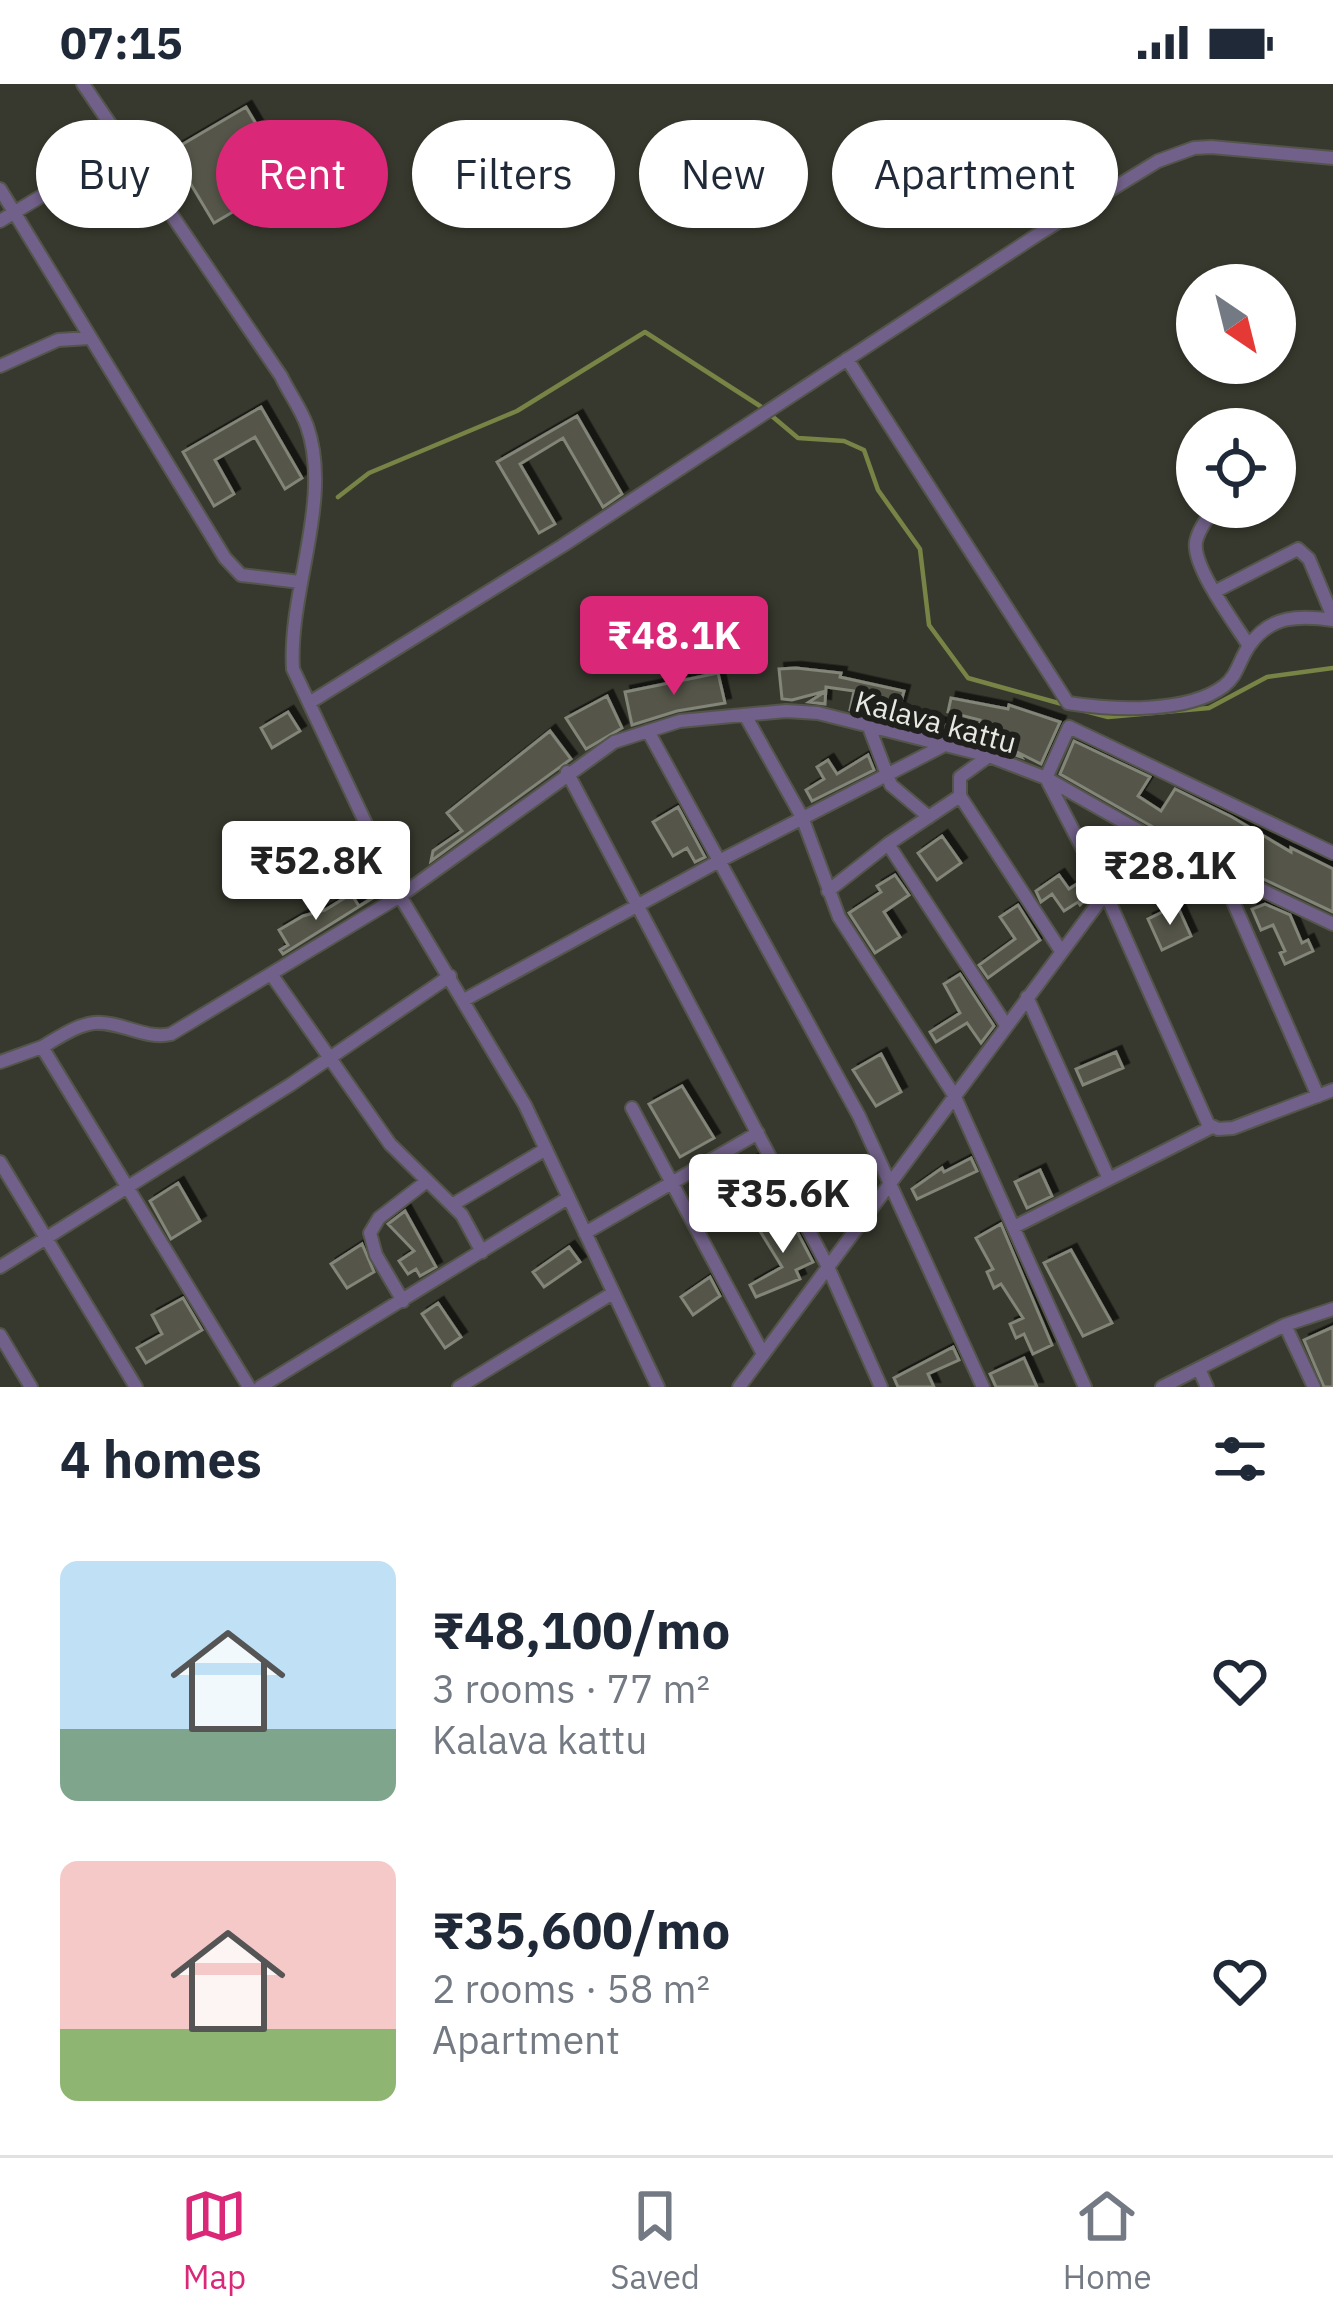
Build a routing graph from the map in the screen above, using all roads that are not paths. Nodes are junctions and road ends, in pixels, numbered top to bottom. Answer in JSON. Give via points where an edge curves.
{"nodes":[{"id":1,"x":83,"y":84,"type":"edge"},
{"id":2,"x":107,"y":120,"type":"edge"},
{"id":3,"x":1333,"y":158,"type":"edge"},
{"id":4,"x":0,"y":189,"type":"edge"},
{"id":5,"x":36,"y":200,"type":"edge"},
{"id":6,"x":14,"y":213,"type":"junction"},
{"id":7,"x":0,"y":221,"type":"edge"},
{"id":8,"x":180,"y":228,"type":"edge"},
{"id":9,"x":89,"y":338,"type":"junction"},
{"id":10,"x":848,"y":358,"type":"junction"},
{"id":11,"x":0,"y":366,"type":"edge"},
{"id":12,"x":1204,"y":528,"type":"edge"},
{"id":13,"x":300,"y":582,"type":"junction"},
{"id":14,"x":1216,"y":591,"type":"junction"},
{"id":15,"x":1333,"y":618,"type":"edge"},
{"id":16,"x":1249,"y":646,"type":"junction"},
{"id":17,"x":309,"y":704,"type":"junction"},
{"id":18,"x":1073,"y":714,"type":"junction"},
{"id":19,"x":745,"y":715,"type":"junction"},
{"id":20,"x":869,"y":727,"type":"junction"},
{"id":21,"x":648,"y":731,"type":"junction"},
{"id":22,"x":944,"y":745,"type":"junction"},
{"id":23,"x":989,"y":756,"type":"junction"},
{"id":24,"x":567,"y":772,"type":"junction"},
{"id":25,"x":884,"y":774,"type":"junction"},
{"id":26,"x":1046,"y":778,"type":"junction"},
{"id":27,"x":960,"y":796,"type":"junction"},
{"id":28,"x":802,"y":817,"type":"junction"},
{"id":29,"x":928,"y":817,"type":"junction"},
{"id":30,"x":1148,"y":836,"type":"junction"},
{"id":31,"x":888,"y":844,"type":"junction"},
{"id":32,"x":1333,"y":854,"type":"edge"},
{"id":33,"x":722,"y":860,"type":"junction"},
{"id":34,"x":1221,"y":873,"type":"junction"},
{"id":35,"x":828,"y":891,"type":"junction"},
{"id":36,"x":1106,"y":892,"type":"junction"},
{"id":37,"x":400,"y":896,"type":"junction"},
{"id":38,"x":637,"y":904,"type":"junction"},
{"id":39,"x":1333,"y":923,"type":"edge"},
{"id":40,"x":1061,"y":951,"type":"junction"},
{"id":41,"x":272,"y":974,"type":"junction"},
{"id":42,"x":450,"y":976,"type":"junction"},
{"id":43,"x":1027,"y":997,"type":"junction"},
{"id":44,"x":464,"y":1000,"type":"junction"},
{"id":45,"x":1006,"y":1025,"type":"junction"},
{"id":46,"x":41,"y":1047,"type":"junction"},
{"id":47,"x":329,"y":1058,"type":"junction"},
{"id":48,"x":0,"y":1062,"type":"edge"},
{"id":49,"x":1333,"y":1090,"type":"edge"},
{"id":50,"x":954,"y":1095,"type":"junction"},
{"id":51,"x":1318,"y":1096,"type":"junction"},
{"id":52,"x":632,"y":1108,"type":"dead end"},
{"id":53,"x":1212,"y":1127,"type":"junction"},
{"id":54,"x":758,"y":1133,"type":"junction"},
{"id":55,"x":545,"y":1149,"type":"junction"},
{"id":56,"x":0,"y":1162,"type":"edge"},
{"id":57,"x":1109,"y":1179,"type":"junction"},
{"id":58,"x":427,"y":1181,"type":"junction"},
{"id":59,"x":673,"y":1182,"type":"junction"},
{"id":60,"x":892,"y":1183,"type":"junction"},
{"id":61,"x":128,"y":1190,"type":"junction"},
{"id":62,"x":568,"y":1198,"type":"junction"},
{"id":63,"x":452,"y":1205,"type":"junction"},
{"id":64,"x":1014,"y":1227,"type":"junction"},
{"id":65,"x":585,"y":1233,"type":"junction"},
{"id":66,"x":46,"y":1240,"type":"junction"},
{"id":67,"x":482,"y":1252,"type":"junction"},
{"id":68,"x":0,"y":1267,"type":"edge"},
{"id":69,"x":828,"y":1267,"type":"junction"},
{"id":70,"x":614,"y":1293,"type":"junction"},
{"id":71,"x":403,"y":1300,"type":"junction"},
{"id":72,"x":1333,"y":1309,"type":"edge"},
{"id":73,"x":1285,"y":1325,"type":"junction"},
{"id":74,"x":0,"y":1335,"type":"edge"},
{"id":75,"x":763,"y":1354,"type":"junction"},
{"id":76,"x":1199,"y":1369,"type":"junction"},
{"id":77,"x":743,"y":1385,"type":"edge"},
{"id":78,"x":31,"y":1387,"type":"edge"},
{"id":79,"x":136,"y":1387,"type":"edge"},
{"id":80,"x":249,"y":1387,"type":"edge"},
{"id":81,"x":260,"y":1387,"type":"edge"},
{"id":82,"x":459,"y":1387,"type":"edge"},
{"id":83,"x":658,"y":1387,"type":"edge"},
{"id":84,"x":881,"y":1387,"type":"edge"},
{"id":85,"x":983,"y":1387,"type":"edge"},
{"id":86,"x":1085,"y":1387,"type":"edge"},
{"id":87,"x":1162,"y":1387,"type":"edge"},
{"id":88,"x":1207,"y":1387,"type":"edge"},
{"id":89,"x":1313,"y":1387,"type":"edge"}],
"edges":[{"from":1,"to":2,"type":"street"},
{"from":3,"to":10,"type":"street","via":[[1211,147],[1176,153]]},
{"from":4,"to":6,"type":"street"},
{"from":5,"to":6,"type":"street"},
{"from":6,"to":7,"type":"street"},
{"from":6,"to":9,"type":"street"},
{"from":8,"to":13,"type":"street","via":[[306,424],[316,481]]},
{"from":9,"to":11,"type":"street","via":[[58,340]]},
{"from":9,"to":13,"type":"street","via":[[235,570]]},
{"from":10,"to":17,"type":"street"},
{"from":10,"to":18,"type":"street"},
{"from":12,"to":14,"type":"street","via":[[1196,543]]},
{"from":13,"to":17,"type":"street","via":[[290,633],[293,669]]},
{"from":14,"to":15,"type":"street","via":[[1298,549]]},
{"from":14,"to":16,"type":"street"},
{"from":15,"to":16,"type":"street","via":[[1282,618]]},
{"from":16,"to":18,"type":"street","via":[[1226,684],[1193,703]]},
{"from":17,"to":37,"type":"street"},
{"from":18,"to":26,"type":"street"},
{"from":18,"to":32,"type":"street"},
{"from":19,"to":20,"type":"street","name":"Kalava kattu","via":[[818,713]]},
{"from":19,"to":21,"type":"street","name":"Kalava kattu"},
{"from":19,"to":28,"type":"street"},
{"from":20,"to":22,"type":"street","name":"Kalava kattu"},
{"from":20,"to":25,"type":"street"},
{"from":21,"to":24,"type":"street","name":"Kalava kattu"},
{"from":21,"to":33,"type":"street"},
{"from":22,"to":23,"type":"street","name":"Kalava kattu"},
{"from":22,"to":25,"type":"street"},
{"from":23,"to":26,"type":"street","name":"Kalava kattu"},
{"from":23,"to":27,"type":"street","via":[[960,777]]},
{"from":24,"to":37,"type":"street","name":"Kalava kattu"},
{"from":24,"to":38,"type":"street"},
{"from":25,"to":28,"type":"street"},
{"from":25,"to":29,"type":"street"},
{"from":26,"to":30,"type":"street","name":"Kalava kattu"},
{"from":26,"to":36,"type":"street"},
{"from":27,"to":29,"type":"street"},
{"from":27,"to":40,"type":"street"},
{"from":28,"to":33,"type":"street"},
{"from":28,"to":35,"type":"street"},
{"from":29,"to":31,"type":"street"},
{"from":30,"to":34,"type":"street","name":"Kalava kattu"},
{"from":30,"to":36,"type":"street"},
{"from":31,"to":35,"type":"street"},
{"from":31,"to":45,"type":"street"},
{"from":33,"to":38,"type":"street"},
{"from":33,"to":60,"type":"street"},
{"from":34,"to":39,"type":"street","name":"Kalava kattu"},
{"from":34,"to":51,"type":"street"},
{"from":35,"to":50,"type":"street"},
{"from":36,"to":40,"type":"street"},
{"from":36,"to":53,"type":"street"},
{"from":37,"to":41,"type":"street","name":"Kalava kattu"},
{"from":37,"to":42,"type":"street"},
{"from":38,"to":44,"type":"street"},
{"from":38,"to":54,"type":"street"},
{"from":40,"to":43,"type":"street"},
{"from":41,"to":46,"type":"street","name":"Kalava kattu","via":[[171,1034],[89,1023]]},
{"from":41,"to":47,"type":"street"},
{"from":42,"to":44,"type":"street"},
{"from":42,"to":47,"type":"street"},
{"from":43,"to":45,"type":"street"},
{"from":43,"to":57,"type":"street"},
{"from":44,"to":55,"type":"street"},
{"from":45,"to":50,"type":"street"},
{"from":46,"to":48,"type":"street","name":"Kalava kattu"},
{"from":46,"to":61,"type":"street"},
{"from":47,"to":58,"type":"street"},
{"from":47,"to":61,"type":"street"},
{"from":49,"to":51,"type":"street"},
{"from":50,"to":60,"type":"street"},
{"from":50,"to":64,"type":"street"},
{"from":51,"to":53,"type":"street","via":[[1233,1128]]},
{"from":52,"to":59,"type":"street"},
{"from":53,"to":57,"type":"street"},
{"from":54,"to":59,"type":"street"},
{"from":54,"to":69,"type":"street"},
{"from":55,"to":62,"type":"street"},
{"from":55,"to":63,"type":"street"},
{"from":56,"to":66,"type":"street"},
{"from":57,"to":64,"type":"street"},
{"from":58,"to":63,"type":"street"},
{"from":58,"to":71,"type":"street","via":[[370,1233]]},
{"from":59,"to":65,"type":"street"},
{"from":59,"to":75,"type":"street"},
{"from":60,"to":69,"type":"street"},
{"from":60,"to":85,"type":"street"},
{"from":61,"to":66,"type":"street"},
{"from":61,"to":80,"type":"street"},
{"from":62,"to":65,"type":"street"},
{"from":62,"to":67,"type":"street"},
{"from":63,"to":67,"type":"street"},
{"from":64,"to":86,"type":"street"},
{"from":65,"to":70,"type":"street"},
{"from":66,"to":68,"type":"street"},
{"from":66,"to":79,"type":"street"},
{"from":67,"to":71,"type":"street"},
{"from":69,"to":75,"type":"street"},
{"from":69,"to":84,"type":"street"},
{"from":70,"to":82,"type":"street"},
{"from":70,"to":83,"type":"street"},
{"from":71,"to":81,"type":"street"},
{"from":72,"to":73,"type":"street"},
{"from":73,"to":76,"type":"street"},
{"from":73,"to":89,"type":"street"},
{"from":74,"to":78,"type":"street"},
{"from":75,"to":77,"type":"street"},
{"from":76,"to":87,"type":"street"},
{"from":76,"to":88,"type":"street"}]}
